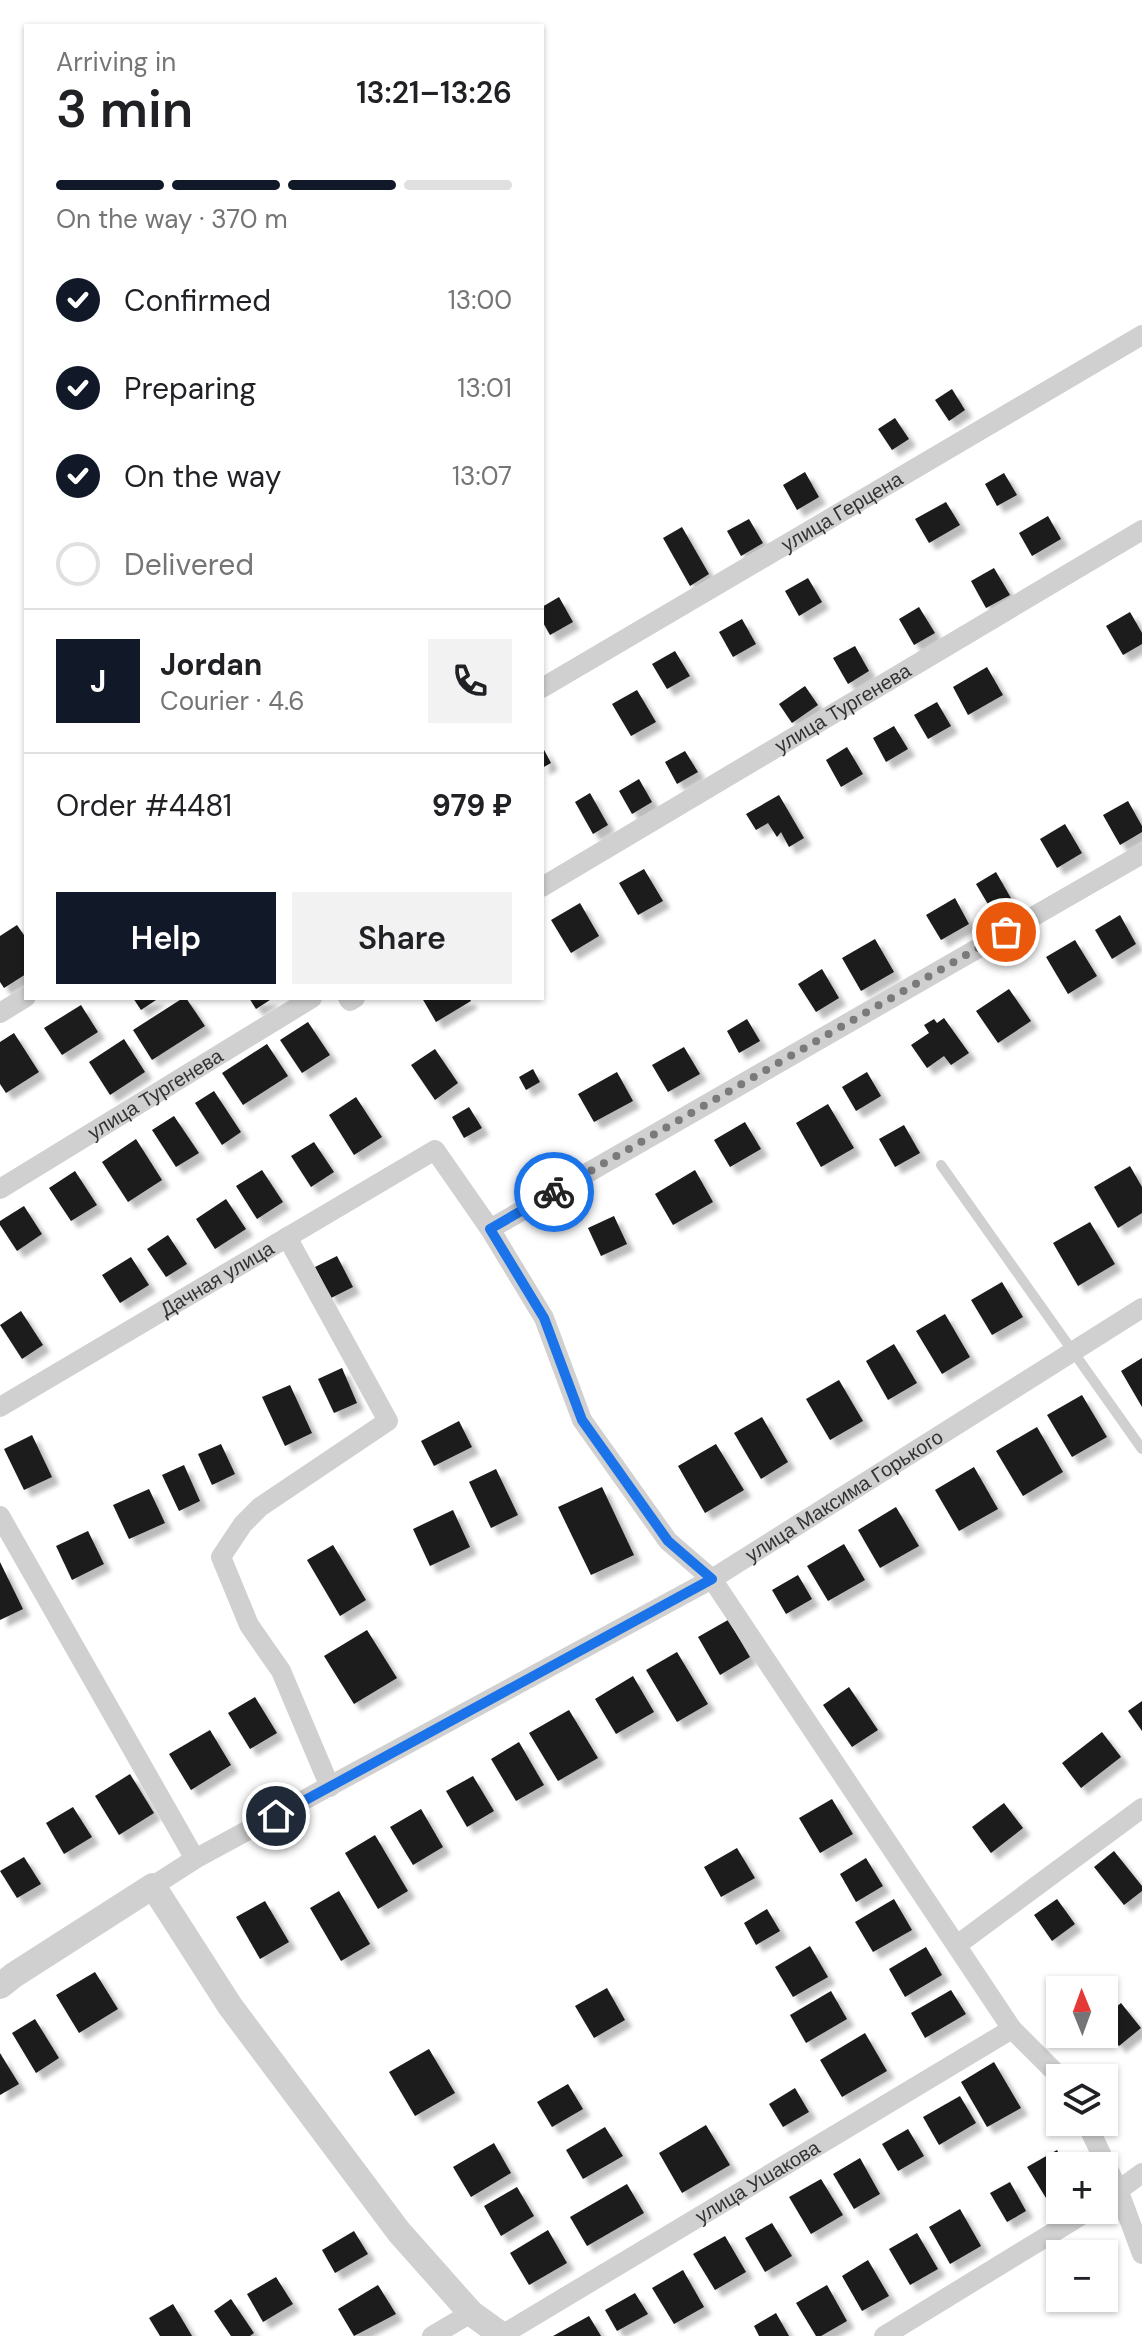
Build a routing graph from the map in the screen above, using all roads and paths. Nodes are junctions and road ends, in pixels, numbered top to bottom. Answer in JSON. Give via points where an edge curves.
{"nodes":[{"id":1,"x":1142,"y":335,"type":"edge"},
{"id":2,"x":1142,"y":530,"type":"edge"},
{"id":3,"x":544,"y":687,"type":"edge"},
{"id":4,"x":1142,"y":854,"type":"edge"},
{"id":5,"x":544,"y":886,"type":"edge"},
{"id":6,"x":24,"y":998,"type":"edge"},
{"id":7,"x":309,"y":1000,"type":"edge"},
{"id":8,"x":0,"y":1013,"type":"edge"},
{"id":9,"x":941,"y":1165,"type":"dead end"},
{"id":10,"x":0,"y":1189,"type":"edge"},
{"id":11,"x":490,"y":1229,"type":"junction"},
{"id":12,"x":287,"y":1237,"type":"junction"},
{"id":13,"x":1142,"y":1308,"type":"edge"},
{"id":14,"x":1075,"y":1351,"type":"junction"},
{"id":15,"x":0,"y":1407,"type":"edge"},
{"id":16,"x":1142,"y":1449,"type":"edge"},
{"id":17,"x":0,"y":1516,"type":"edge"},
{"id":18,"x":712,"y":1579,"type":"junction"},
{"id":19,"x":330,"y":1787,"type":"junction"},
{"id":20,"x":1142,"y":1808,"type":"edge"},
{"id":21,"x":195,"y":1859,"type":"junction"},
{"id":22,"x":153,"y":1886,"type":"junction"},
{"id":23,"x":957,"y":1945,"type":"junction"},
{"id":24,"x":0,"y":1986,"type":"edge"},
{"id":25,"x":1012,"y":2029,"type":"junction"},
{"id":26,"x":1047,"y":2064,"type":"edge"},
{"id":27,"x":1142,"y":2173,"type":"edge"},
{"id":28,"x":1118,"y":2192,"type":"edge"},
{"id":29,"x":1118,"y":2208,"type":"edge"},
{"id":30,"x":1067,"y":2224,"type":"edge"},
{"id":31,"x":1142,"y":2254,"type":"edge"},
{"id":32,"x":471,"y":2313,"type":"junction"},
{"id":33,"x":432,"y":2336,"type":"edge"},
{"id":34,"x":502,"y":2336,"type":"edge"},
{"id":35,"x":884,"y":2336,"type":"edge"}],
"edges":[{"from":1,"to":3,"type":"street","name":"улица Герцена"},
{"from":2,"to":5,"type":"street","name":"улица Тургенева"},
{"from":4,"to":11,"type":"street"},
{"from":6,"to":8,"type":"street"},
{"from":7,"to":10,"type":"street","name":"улица Тургенева"},
{"from":9,"to":14,"type":"lane"},
{"from":11,"to":12,"type":"street","name":"Дачная улица","via":[[435,1150]]},
{"from":11,"to":18,"type":"street","via":[[544,1318],[582,1420],[668,1541]]},
{"from":12,"to":15,"type":"street","name":"Дачная улица"},
{"from":12,"to":19,"type":"street","via":[[388,1421],[260,1507],[221,1557],[249,1625],[281,1671]]},
{"from":13,"to":14,"type":"street","name":"улица Максима Горького"},
{"from":14,"to":16,"type":"lane"},
{"from":14,"to":18,"type":"street","name":"улица Максима Горького"},
{"from":17,"to":21,"type":"street"},
{"from":18,"to":19,"type":"street","name":"улица Максима Горького"},
{"from":18,"to":23,"type":"street"},
{"from":19,"to":21,"type":"street","name":"улица Максима Горького"},
{"from":20,"to":23,"type":"street"},
{"from":21,"to":22,"type":"street","name":"улица Максима Горького"},
{"from":22,"to":24,"type":"street","name":"улица Максима Горького"},
{"from":22,"to":32,"type":"street","via":[[230,2006],[399,2232]]},
{"from":23,"to":25,"type":"street"},
{"from":25,"to":26,"type":"street"},
{"from":25,"to":34,"type":"street","name":"улица Ушакова"},
{"from":27,"to":28,"type":"street"},
{"from":29,"to":31,"type":"street"},
{"from":30,"to":35,"type":"street"},
{"from":32,"to":33,"type":"street"},
{"from":32,"to":34,"type":"street"}]}
